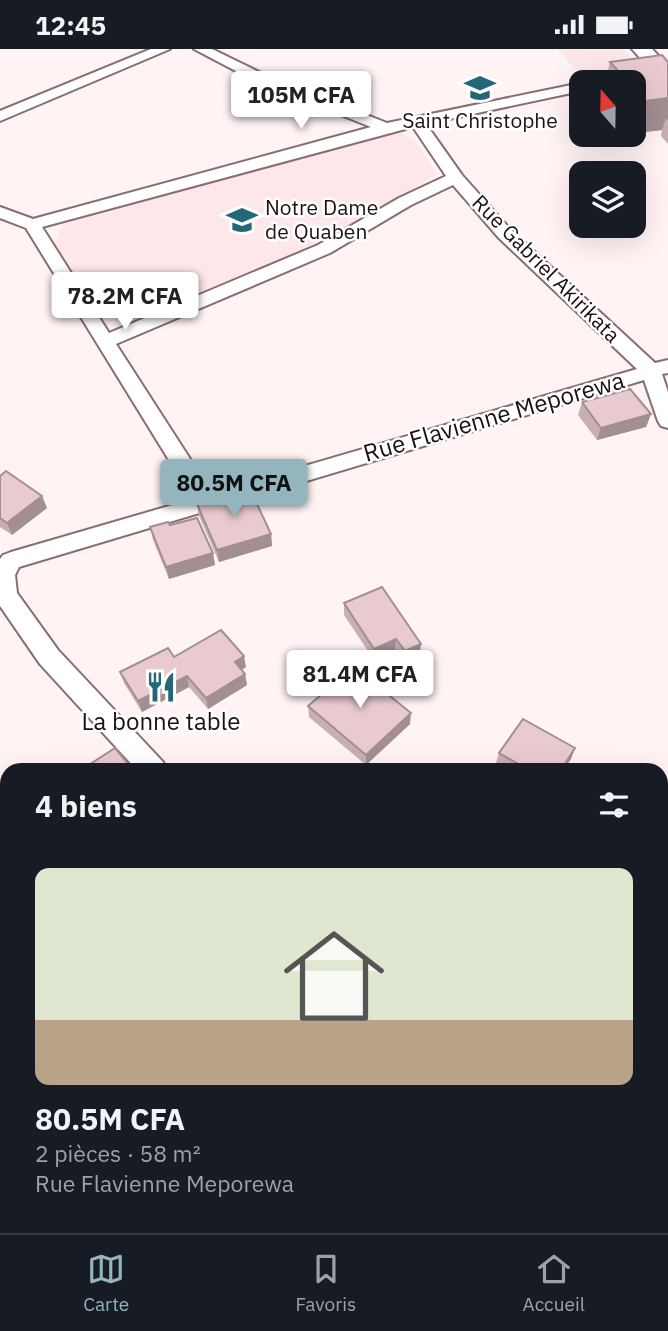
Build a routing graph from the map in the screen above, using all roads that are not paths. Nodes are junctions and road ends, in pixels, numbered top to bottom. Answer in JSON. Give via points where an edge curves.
{"nodes":[{"id":1,"x":163,"y":49,"type":"edge"},
{"id":2,"x":201,"y":49,"type":"edge"},
{"id":3,"x":641,"y":49,"type":"edge"},
{"id":4,"x":659,"y":74,"type":"edge"},
{"id":5,"x":569,"y":89,"type":"edge"},
{"id":6,"x":0,"y":116,"type":"edge"},
{"id":7,"x":416,"y":121,"type":"junction"},
{"id":8,"x":386,"y":128,"type":"junction"},
{"id":9,"x":456,"y":178,"type":"junction"},
{"id":10,"x":0,"y":212,"type":"edge"},
{"id":11,"x":32,"y":225,"type":"junction"},
{"id":12,"x":106,"y":341,"type":"junction"},
{"id":13,"x":659,"y":368,"type":"edge"},
{"id":14,"x":668,"y":421,"type":"edge"},
{"id":15,"x":206,"y":502,"type":"junction"},
{"id":16,"x":147,"y":763,"type":"edge"}],
"edges":[{"from":1,"to":6,"type":"street"},
{"from":2,"to":8,"type":"street"},
{"from":3,"to":4,"type":"main road"},
{"from":5,"to":7,"type":"street"},
{"from":7,"to":8,"type":"street"},
{"from":7,"to":9,"type":"street","name":"Rue Gabriel Akirikata"},
{"from":8,"to":11,"type":"street"},
{"from":9,"to":12,"type":"street","via":[[439,183],[321,250]]},
{"from":9,"to":13,"type":"street","name":"Rue Gabriel Akirikata","via":[[520,249]]},
{"from":10,"to":11,"type":"street"},
{"from":11,"to":12,"type":"street"},
{"from":12,"to":15,"type":"street"},
{"from":13,"to":14,"type":"street","name":"Rue Gabriel Akirikata"},
{"from":13,"to":15,"type":"street","name":"Rue Flavienne Meporewa"},
{"from":15,"to":16,"type":"street","name":"Rue Flavienne Meporewa","via":[[12,561],[3,574],[5,595],[49,657]]}]}
